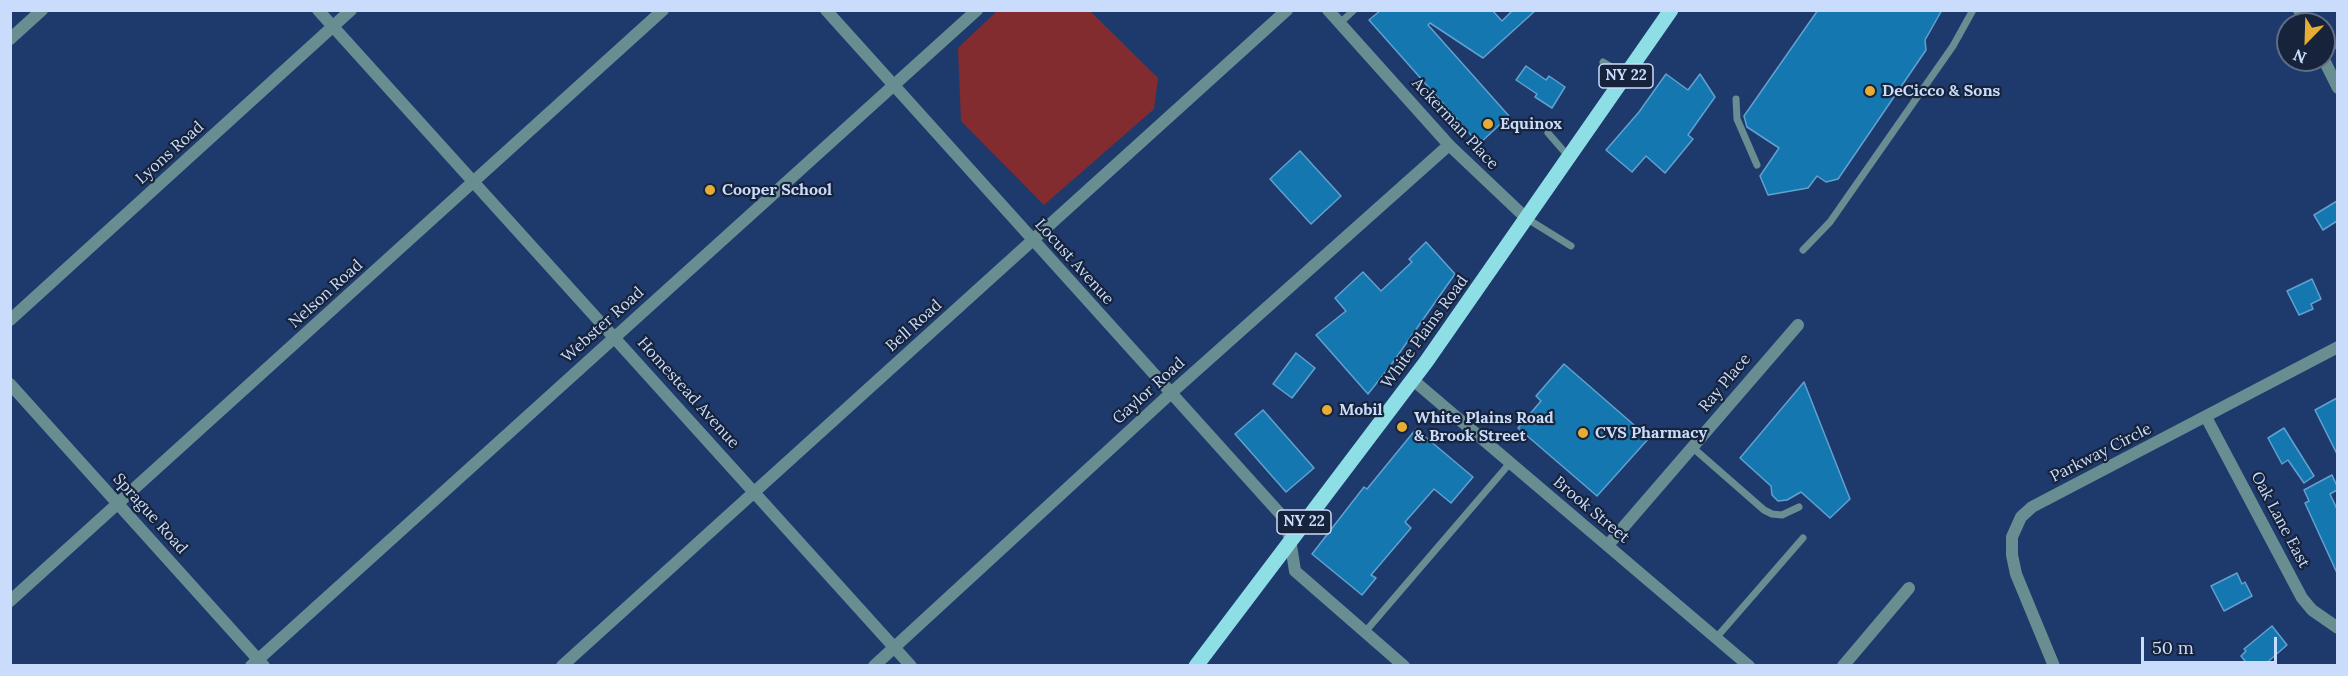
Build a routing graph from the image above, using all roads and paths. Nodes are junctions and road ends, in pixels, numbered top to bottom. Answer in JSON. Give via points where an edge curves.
{"nodes":[{"id":1,"x":42,"y":10,"type":"edge"},
{"id":2,"x":318,"y":10,"type":"edge"},
{"id":3,"x":351,"y":10,"type":"edge"},
{"id":4,"x":663,"y":10,"type":"edge"},
{"id":5,"x":826,"y":10,"type":"edge"},
{"id":6,"x":977,"y":10,"type":"edge"},
{"id":7,"x":1287,"y":10,"type":"edge"},
{"id":8,"x":1328,"y":10,"type":"edge"},
{"id":9,"x":1354,"y":10,"type":"edge"},
{"id":10,"x":1671,"y":10,"type":"edge"},
{"id":11,"x":1973,"y":10,"type":"edge"},
{"id":12,"x":1340,"y":23,"type":"junction"},
{"id":13,"x":333,"y":27,"type":"junction"},
{"id":14,"x":10,"y":39,"type":"edge"},
{"id":15,"x":1603,"y":62,"type":"dead end"},
{"id":16,"x":2330,"y":72,"type":"edge"},
{"id":17,"x":1626,"y":76,"type":"junction"},
{"id":18,"x":894,"y":86,"type":"junction"},
{"id":19,"x":2337,"y":88,"type":"edge"},
{"id":20,"x":1736,"y":99,"type":"dead end"},
{"id":21,"x":1548,"y":133,"type":"dead end"},
{"id":22,"x":1449,"y":145,"type":"junction"},
{"id":23,"x":1569,"y":157,"type":"junction"},
{"id":24,"x":1757,"y":165,"type":"dead end"},
{"id":25,"x":475,"y":182,"type":"junction"},
{"id":26,"x":1526,"y":218,"type":"junction"},
{"id":27,"x":1034,"y":241,"type":"junction"},
{"id":28,"x":1571,"y":246,"type":"dead end"},
{"id":29,"x":1803,"y":250,"type":"dead end"},
{"id":30,"x":10,"y":320,"type":"edge"},
{"id":31,"x":1798,"y":325,"type":"dead end"},
{"id":32,"x":614,"y":337,"type":"junction"},
{"id":33,"x":2337,"y":347,"type":"edge"},
{"id":34,"x":1413,"y":380,"type":"junction"},
{"id":35,"x":10,"y":384,"type":"edge"},
{"id":36,"x":1171,"y":393,"type":"junction"},
{"id":37,"x":2206,"y":417,"type":"junction"},
{"id":38,"x":1692,"y":447,"type":"junction"},
{"id":39,"x":1510,"y":463,"type":"junction"},
{"id":40,"x":755,"y":492,"type":"junction"},
{"id":41,"x":118,"y":503,"type":"junction"},
{"id":42,"x":1799,"y":507,"type":"dead end"},
{"id":43,"x":1803,"y":538,"type":"dead end"},
{"id":44,"x":1290,"y":539,"type":"junction"},
{"id":45,"x":1608,"y":545,"type":"junction"},
{"id":46,"x":1909,"y":588,"type":"dead end"},
{"id":47,"x":10,"y":601,"type":"edge"},
{"id":48,"x":2337,"y":628,"type":"edge"},
{"id":49,"x":1365,"y":632,"type":"junction"},
{"id":50,"x":1716,"y":638,"type":"junction"},
{"id":51,"x":895,"y":647,"type":"junction"},
{"id":52,"x":258,"y":663,"type":"edge"},
{"id":53,"x":562,"y":666,"type":"edge"},
{"id":54,"x":874,"y":666,"type":"edge"},
{"id":55,"x":911,"y":666,"type":"edge"},
{"id":56,"x":1196,"y":666,"type":"edge"},
{"id":57,"x":1404,"y":666,"type":"edge"},
{"id":58,"x":1749,"y":666,"type":"edge"},
{"id":59,"x":1843,"y":666,"type":"edge"},
{"id":60,"x":2054,"y":666,"type":"edge"}],
"edges":[{"from":1,"to":14,"type":"street"},
{"from":2,"to":13,"type":"street","name":"Homestead Avenue"},
{"from":3,"to":13,"type":"street","name":"Lyons Road"},
{"from":4,"to":25,"type":"street","name":"Nelson Road"},
{"from":5,"to":18,"type":"street","name":"Locust Avenue"},
{"from":6,"to":18,"type":"street","name":"Webster Road"},
{"from":7,"to":27,"type":"street","name":"Bell Road"},
{"from":8,"to":12,"type":"street","name":"Ackerman Place"},
{"from":9,"to":12,"type":"lane"},
{"from":10,"to":17,"type":"main road","name":"White Plains Road","number":"NY 22"},
{"from":11,"to":29,"type":"lane","via":[[1953,46],[1830,222]]},
{"from":12,"to":22,"type":"street","name":"Ackerman Place"},
{"from":13,"to":25,"type":"street","name":"Homestead Avenue"},
{"from":13,"to":30,"type":"street","name":"Lyons Road"},
{"from":15,"to":17,"type":"lane"},
{"from":16,"to":19,"type":"street"},
{"from":17,"to":23,"type":"main road","name":"White Plains Road","number":"NY 22"},
{"from":18,"to":27,"type":"street","name":"Locust Avenue"},
{"from":18,"to":32,"type":"street","name":"Webster Road"},
{"from":20,"to":24,"type":"lane","via":[[1737,118]]},
{"from":21,"to":23,"type":"lane"},
{"from":22,"to":26,"type":"street","name":"Ackerman Place"},
{"from":22,"to":36,"type":"street","name":"Gaylor Road"},
{"from":23,"to":26,"type":"main road","name":"White Plains Road","number":"NY 22"},
{"from":25,"to":32,"type":"street","name":"Homestead Avenue"},
{"from":25,"to":41,"type":"street","name":"Nelson Road"},
{"from":26,"to":28,"type":"lane","name":"Ackerman Place"},
{"from":26,"to":34,"type":"main road","name":"White Plains Road","number":"NY 22"},
{"from":27,"to":36,"type":"street","name":"Locust Avenue"},
{"from":27,"to":40,"type":"street","name":"Bell Road"},
{"from":31,"to":38,"type":"street","name":"Ray Place"},
{"from":32,"to":40,"type":"street","name":"Homestead Avenue"},
{"from":32,"to":52,"type":"street","name":"Webster Road"},
{"from":33,"to":37,"type":"street","name":"Parkway Circle"},
{"from":34,"to":39,"type":"street","name":"Brook Street"},
{"from":34,"to":44,"type":"main road","name":"White Plains Road","number":"NY 22"},
{"from":35,"to":41,"type":"street","name":"Sprague Road"},
{"from":36,"to":44,"type":"street","name":"Locust Avenue","via":[[1283,517]]},
{"from":36,"to":51,"type":"street","name":"Gaylor Road"},
{"from":37,"to":48,"type":"street","name":"Oak Lane East","via":[[2302,598]]},
{"from":37,"to":60,"type":"street","name":"Parkway Circle","via":[[2032,507],[2021,517],[2012,537],[2016,574]]},
{"from":38,"to":42,"type":"lane","via":[[1764,510],[1782,514]]},
{"from":38,"to":45,"type":"street","name":"Ray Place"},
{"from":39,"to":45,"type":"street","name":"Brook Street"},
{"from":39,"to":49,"type":"lane"},
{"from":40,"to":51,"type":"street","name":"Homestead Avenue"},
{"from":40,"to":53,"type":"street","name":"Bell Road"},
{"from":41,"to":47,"type":"street","name":"Nelson Road"},
{"from":41,"to":52,"type":"street","name":"Sprague Road"},
{"from":43,"to":50,"type":"lane"},
{"from":44,"to":49,"type":"street","name":"Locust Avenue","via":[[1295,571]]},
{"from":44,"to":56,"type":"main road","name":"White Plains Road","number":"NY 22"},
{"from":45,"to":50,"type":"street","name":"Brook Street"},
{"from":46,"to":59,"type":"street"},
{"from":49,"to":57,"type":"street","name":"Locust Avenue"},
{"from":50,"to":58,"type":"street","name":"Brook Street"},
{"from":51,"to":54,"type":"street","name":"Gaylor Road"},
{"from":51,"to":55,"type":"street","name":"Homestead Avenue"}]}
